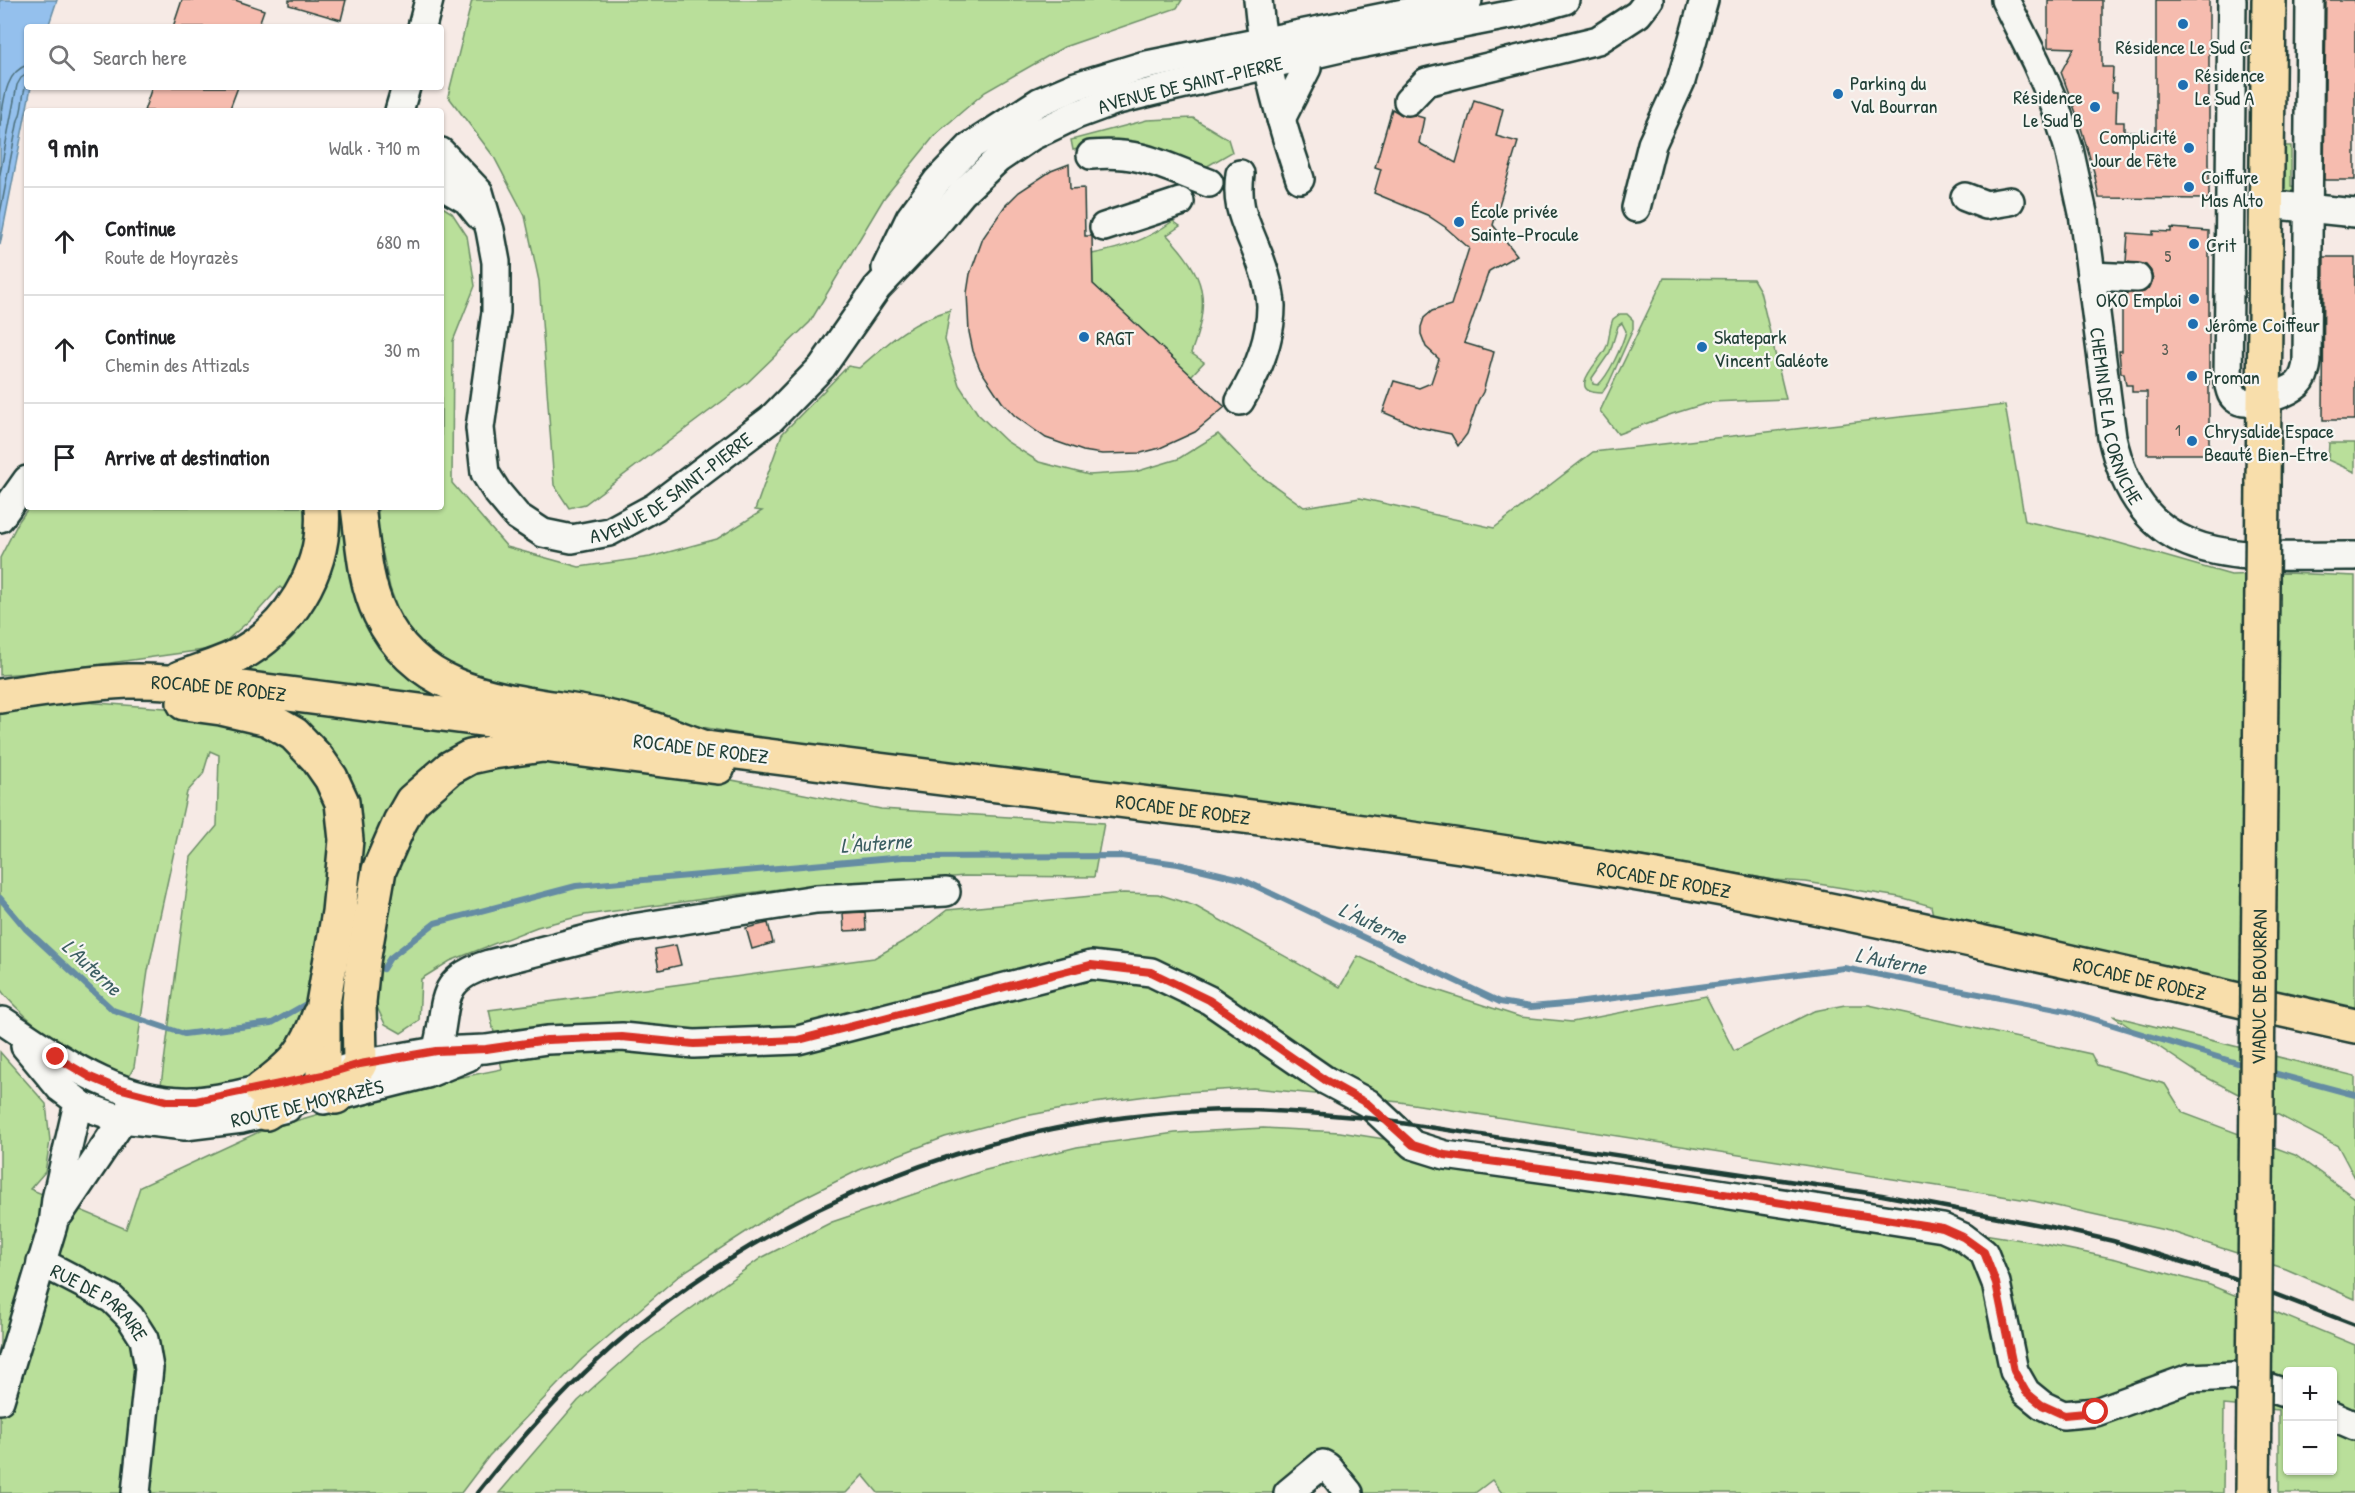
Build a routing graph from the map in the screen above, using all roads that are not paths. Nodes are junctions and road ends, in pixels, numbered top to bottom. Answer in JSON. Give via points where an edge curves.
{"nodes":[{"id":1,"x":429,"y":0,"type":"edge"},
{"id":2,"x":1258,"y":0,"type":"edge"},
{"id":3,"x":1468,"y":0,"type":"edge"},
{"id":4,"x":1564,"y":0,"type":"edge"},
{"id":5,"x":1704,"y":0,"type":"edge"},
{"id":6,"x":2005,"y":0,"type":"edge"},
{"id":7,"x":2232,"y":0,"type":"edge"},
{"id":8,"x":2269,"y":0,"type":"edge"},
{"id":9,"x":2310,"y":0,"type":"edge"},
{"id":10,"x":1644,"y":7,"type":"edge"},
{"id":11,"x":423,"y":24,"type":"edge"},
{"id":12,"x":1302,"y":45,"type":"junction"},
{"id":13,"x":1265,"y":53,"type":"junction"},
{"id":14,"x":405,"y":90,"type":"edge"},
{"id":15,"x":1408,"y":101,"type":"dead end"},
{"id":16,"x":400,"y":108,"type":"edge"},
{"id":17,"x":1281,"y":119,"type":"junction"},
{"id":18,"x":444,"y":155,"type":"edge"},
{"id":19,"x":1091,"y":155,"type":"dead end"},
{"id":20,"x":1240,"y":174,"type":"dead end"},
{"id":21,"x":1300,"y":179,"type":"dead end"},
{"id":22,"x":1209,"y":183,"type":"dead end"},
{"id":23,"x":444,"y":187,"type":"edge"},
{"id":24,"x":1965,"y":197,"type":"dead end"},
{"id":25,"x":2010,"y":201,"type":"dead end"},
{"id":26,"x":1180,"y":202,"type":"dead end"},
{"id":27,"x":2267,"y":204,"type":"junction"},
{"id":28,"x":1635,"y":208,"type":"dead end"},
{"id":29,"x":2308,"y":209,"type":"junction"},
{"id":30,"x":2355,"y":213,"type":"edge"},
{"id":31,"x":1104,"y":227,"type":"dead end"},
{"id":32,"x":490,"y":230,"type":"junction"},
{"id":33,"x":2091,"y":276,"type":"junction"},
{"id":34,"x":2137,"y":278,"type":"dead end"},
{"id":35,"x":877,"y":288,"type":"junction"},
{"id":36,"x":2265,"y":399,"type":"junction"},
{"id":37,"x":1240,"y":401,"type":"dead end"},
{"id":38,"x":24,"y":484,"type":"edge"},
{"id":39,"x":322,"y":510,"type":"edge"},
{"id":40,"x":358,"y":510,"type":"edge"},
{"id":41,"x":0,"y":518,"type":"edge"},
{"id":42,"x":2355,"y":556,"type":"edge"},
{"id":43,"x":170,"y":682,"type":"junction"},
{"id":44,"x":58,"y":687,"type":"junction"},
{"id":45,"x":0,"y":696,"type":"edge"},
{"id":46,"x":706,"y":748,"type":"junction"},
{"id":47,"x":903,"y":773,"type":"junction"},
{"id":48,"x":945,"y":892,"type":"dead end"},
{"id":49,"x":322,"y":1004,"type":"junction"},
{"id":50,"x":2,"y":1020,"type":"edge"},
{"id":51,"x":2355,"y":1026,"type":"edge"},
{"id":52,"x":486,"y":1049,"type":"junction"},
{"id":53,"x":436,"y":1051,"type":"junction"},
{"id":54,"x":360,"y":1064,"type":"junction"},
{"id":55,"x":329,"y":1086,"type":"junction"},
{"id":56,"x":140,"y":1095,"type":"junction"},
{"id":57,"x":263,"y":1101,"type":"junction"},
{"id":58,"x":83,"y":1106,"type":"junction"},
{"id":59,"x":122,"y":1119,"type":"junction"},
{"id":60,"x":53,"y":1225,"type":"junction"},
{"id":61,"x":41,"y":1262,"type":"junction"},
{"id":62,"x":2283,"y":1392,"type":"edge"},
{"id":63,"x":0,"y":1400,"type":"edge"},
{"id":64,"x":2337,"y":1418,"type":"edge"},
{"id":65,"x":2355,"y":1426,"type":"edge"},
{"id":66,"x":135,"y":1493,"type":"edge"},
{"id":67,"x":1288,"y":1493,"type":"edge"},
{"id":68,"x":1349,"y":1493,"type":"edge"},
{"id":69,"x":2253,"y":1493,"type":"edge"}],
"edges":[{"from":1,"to":11,"type":"street"},
{"from":2,"to":13,"type":"street"},
{"from":3,"to":12,"type":"street","name":"AVENUE DE SAINT-PIERRE","via":[[1388,16]]},
{"from":4,"to":12,"type":"street","name":"AVENUE DE SAINT-PIERRE","via":[[1519,13]]},
{"from":5,"to":28,"type":"street","via":[[1681,81],[1652,144]]},
{"from":6,"to":33,"type":"street","name":"CHEMIN DE LA CORNICHE","via":[[2056,108],[2069,149]]},
{"from":7,"to":36,"type":"street","via":[[2228,382],[2231,393],[2242,403]]},
{"from":8,"to":27,"type":"main road","name":"VIADUC DE BOURRAN"},
{"from":9,"to":29,"type":"street"},
{"from":10,"to":15,"type":"street","via":[[1598,40],[1426,82]]},
{"from":12,"to":13,"type":"street","name":"AVENUE DE SAINT-PIERRE"},
{"from":12,"to":17,"type":"street","via":[[1307,68]]},
{"from":13,"to":17,"type":"street"},
{"from":13,"to":35,"type":"street","name":"AVENUE DE SAINT-PIERRE","via":[[1076,115],[1032,136],[998,159],[962,193]]},
{"from":13,"to":35,"type":"street","name":"AVENUE DE SAINT-PIERRE","via":[[1142,66],[1039,102],[1006,121],[971,146],[937,181],[910,218]]},
{"from":14,"to":16,"type":"street"},
{"from":17,"to":21,"type":"street"},
{"from":18,"to":32,"type":"street","name":"AVENUE DE SAINT-PIERRE","via":[[479,192]]},
{"from":19,"to":22,"type":"street","via":[[1136,155]]},
{"from":20,"to":37,"type":"street","via":[[1240,212],[1266,280],[1271,306],[1255,376]]},
{"from":23,"to":32,"type":"street","name":"AVENUE DE SAINT-PIERRE","via":[[467,200]]},
{"from":24,"to":25,"type":"street","via":[[1986,205]]},
{"from":26,"to":31,"type":"street"},
{"from":27,"to":29,"type":"street"},
{"from":27,"to":36,"type":"main road","name":"VIADUC DE BOURRAN"},
{"from":29,"to":30,"type":"street"},
{"from":29,"to":36,"type":"street","via":[[2305,373],[2293,388]]},
{"from":32,"to":35,"type":"street","name":"AVENUE DE SAINT-PIERRE","via":[[496,262],[496,312],[480,428],[485,473],[517,516],[543,533],[572,539],[609,532],[655,507],[771,419],[822,367]]},
{"from":33,"to":34,"type":"street"},
{"from":33,"to":42,"type":"street","name":"CHEMIN DE LA CORNICHE","via":[[2112,437],[2127,485],[2143,509],[2161,528],[2187,544],[2235,555]]},
{"from":36,"to":69,"type":"main road","name":"VIADUC DE BOURRAN","bridge":true},
{"from":38,"to":41,"type":"street"},
{"from":39,"to":43,"type":"main road","via":[[324,525],[314,570],[294,607],[263,640],[232,658]]},
{"from":40,"to":46,"type":"main road","via":[[367,571],[380,615],[416,662],[437,677],[460,689],[518,703],[627,721]]},
{"from":43,"to":44,"type":"main road","name":"ROCADE DE RODEZ"},
{"from":43,"to":46,"type":"main road","name":"ROCADE DE RODEZ"},
{"from":44,"to":45,"type":"main road","name":"ROCADE DE RODEZ"},
{"from":44,"to":49,"type":"main road","via":[[102,696],[221,708],[268,719],[294,734],[317,758],[342,802],[346,840],[339,912]]},
{"from":46,"to":47,"type":"main road","name":"ROCADE DE RODEZ"},
{"from":47,"to":51,"type":"main road","name":"ROCADE DE RODEZ","via":[[1400,838],[1661,878],[1834,911]]},
{"from":47,"to":54,"type":"main road","via":[[879,788],[543,746],[470,757],[450,768],[412,801],[379,870],[359,1002]]},
{"from":48,"to":53,"type":"street","via":[[816,899],[626,929],[470,970],[455,980],[447,994]]},
{"from":49,"to":55,"type":"main road"},
{"from":49,"to":57,"type":"main road","via":[[309,1041]]},
{"from":50,"to":56,"type":"street","via":[[90,1077]]},
{"from":50,"to":58,"type":"street","name":"ROUTE DE MOYRAZÈS","via":[[60,1088]]},
{"from":52,"to":53,"type":"street","name":"ROUTE DE MOYRAZÈS"},
{"from":52,"to":55,"type":"street","name":"ROUTE DE MOYRAZÈS","via":[[427,1074]]},
{"from":52,"to":62,"type":"street","name":"ROUTE DE MOYRAZÈS","via":[[547,1040],[622,1037],[694,1044],[798,1040],[1091,965],[1151,972],[1209,1000],[1325,1080],[1368,1104],[1413,1145],[1445,1155],[1943,1228],[1963,1237],[1984,1252],[1996,1283],[2014,1371],[2026,1392],[2064,1415],[2096,1412],[2190,1378],[2234,1376]]},
{"from":53,"to":54,"type":"street","name":"ROUTE DE MOYRAZÈS"},
{"from":54,"to":55,"type":"main road","via":[[349,1079]]},
{"from":55,"to":57,"type":"main road","via":[[284,1101]]},
{"from":56,"to":57,"type":"street","name":"ROUTE DE MOYRAZÈS","via":[[168,1101]]},
{"from":56,"to":58,"type":"street"},
{"from":56,"to":59,"type":"street"},
{"from":57,"to":59,"type":"street","name":"ROUTE DE MOYRAZÈS","via":[[242,1119],[185,1126]]},
{"from":58,"to":59,"type":"street","name":"ROUTE DE MOYRAZÈS"},
{"from":58,"to":60,"type":"street","via":[[76,1112]]},
{"from":59,"to":60,"type":"street"},
{"from":60,"to":61,"type":"street"},
{"from":61,"to":63,"type":"street"},
{"from":61,"to":66,"type":"street","name":"RUE DE PARAIRE","via":[[112,1299],[144,1339],[149,1368]]},
{"from":64,"to":65,"type":"street"},
{"from":67,"to":68,"type":"street","via":[[1323,1464]]}]}
